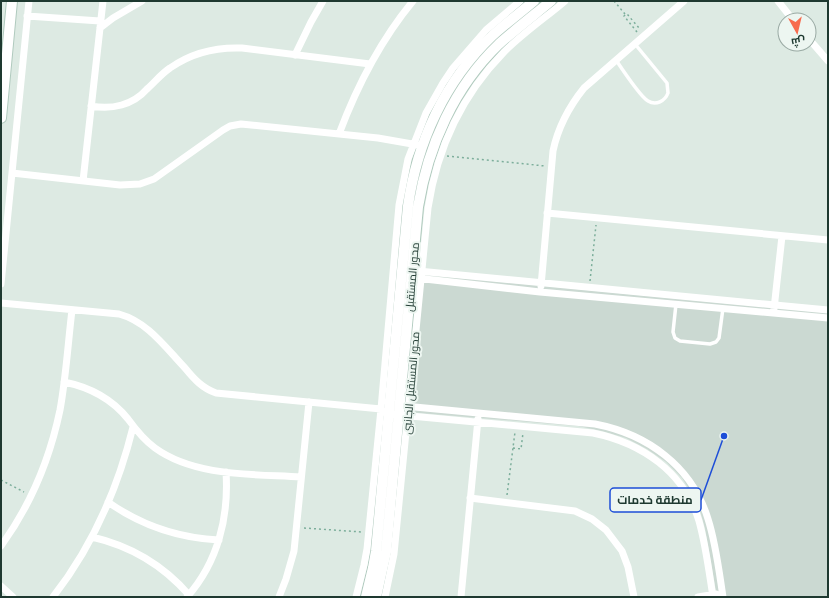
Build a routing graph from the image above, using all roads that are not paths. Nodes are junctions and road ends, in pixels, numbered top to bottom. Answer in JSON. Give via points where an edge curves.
{"nodes":[{"id":1,"x":12,"y":1,"type":"edge"},
{"id":2,"x":29,"y":1,"type":"edge"},
{"id":3,"x":103,"y":1,"type":"edge"},
{"id":4,"x":142,"y":1,"type":"edge"},
{"id":5,"x":323,"y":1,"type":"edge"},
{"id":6,"x":413,"y":1,"type":"edge"},
{"id":7,"x":520,"y":1,"type":"edge"},
{"id":8,"x":534,"y":1,"type":"edge"},
{"id":9,"x":551,"y":1,"type":"edge"},
{"id":10,"x":565,"y":1,"type":"edge"},
{"id":11,"x":684,"y":1,"type":"edge"},
{"id":12,"x":778,"y":1,"type":"edge"},
{"id":13,"x":787,"y":12,"type":"edge"},
{"id":14,"x":27,"y":16,"type":"junction"},
{"id":15,"x":100,"y":25,"type":"junction"},
{"id":16,"x":635,"y":44,"type":"junction"},
{"id":17,"x":817,"y":48,"type":"edge"},
{"id":18,"x":295,"y":54,"type":"junction"},
{"id":19,"x":616,"y":60,"type":"junction"},
{"id":20,"x":828,"y":61,"type":"edge"},
{"id":21,"x":370,"y":64,"type":"junction"},
{"id":22,"x":91,"y":106,"type":"junction"},
{"id":23,"x":1,"y":118,"type":"edge"},
{"id":24,"x":339,"y":134,"type":"junction"},
{"id":25,"x":418,"y":145,"type":"junction"},
{"id":26,"x":12,"y":173,"type":"junction"},
{"id":27,"x":83,"y":181,"type":"junction"},
{"id":28,"x":547,"y":213,"type":"junction"},
{"id":29,"x":782,"y":236,"type":"junction"},
{"id":30,"x":828,"y":240,"type":"edge"},
{"id":31,"x":402,"y":273,"type":"junction"},
{"id":32,"x":417,"y":275,"type":"junction"},
{"id":33,"x":541,"y":282,"type":"junction"},
{"id":34,"x":1,"y":284,"type":"edge"},
{"id":35,"x":540,"y":292,"type":"junction"},
{"id":36,"x":1,"y":303,"type":"edge"},
{"id":37,"x":676,"y":304,"type":"junction"},
{"id":38,"x":774,"y":304,"type":"junction"},
{"id":39,"x":394,"y":308,"type":"junction"},
{"id":40,"x":723,"y":308,"type":"junction"},
{"id":41,"x":72,"y":310,"type":"junction"},
{"id":42,"x":828,"y":310,"type":"edge"},
{"id":43,"x":773,"y":313,"type":"junction"},
{"id":44,"x":828,"y":318,"type":"edge"},
{"id":45,"x":64,"y":382,"type":"junction"},
{"id":46,"x":309,"y":402,"type":"junction"},
{"id":47,"x":396,"y":410,"type":"junction"},
{"id":48,"x":479,"y":413,"type":"junction"},
{"id":49,"x":478,"y":422,"type":"junction"},
{"id":50,"x":133,"y":427,"type":"junction"},
{"id":51,"x":226,"y":472,"type":"junction"},
{"id":52,"x":301,"y":477,"type":"junction"},
{"id":53,"x":470,"y":498,"type":"junction"},
{"id":54,"x":108,"y":502,"type":"junction"},
{"id":55,"x":92,"y":537,"type":"junction"},
{"id":56,"x":219,"y":540,"type":"junction"},
{"id":57,"x":1,"y":546,"type":"edge"},
{"id":58,"x":1,"y":586,"type":"edge"},
{"id":59,"x":723,"y":595,"type":"edge"},
{"id":60,"x":188,"y":596,"type":"edge"},
{"id":61,"x":713,"y":596,"type":"edge"},
{"id":62,"x":13,"y":597,"type":"edge"},
{"id":63,"x":53,"y":597,"type":"edge"},
{"id":64,"x":279,"y":597,"type":"edge"},
{"id":65,"x":356,"y":597,"type":"edge"},
{"id":66,"x":366,"y":597,"type":"edge"},
{"id":67,"x":376,"y":597,"type":"edge"},
{"id":68,"x":385,"y":597,"type":"edge"},
{"id":69,"x":461,"y":597,"type":"edge"},
{"id":70,"x":634,"y":597,"type":"edge"},
{"id":71,"x":698,"y":597,"type":"edge"}],
"edges":[{"from":1,"to":23,"type":"street"},
{"from":2,"to":14,"type":"street"},
{"from":3,"to":15,"type":"street"},
{"from":4,"to":15,"type":"street"},
{"from":5,"to":18,"type":"street"},
{"from":6,"to":21,"type":"street","via":[[392,28]]},
{"from":7,"to":25,"type":"street","via":[[486,30],[453,68],[429,108]]},
{"from":8,"to":25,"type":"street","name":"محور المستقبل","via":[[492,36],[470,60]]},
{"from":9,"to":32,"type":"street","name":"محور المستقبل","via":[[489,55],[460,93],[444,121],[432,150],[418,207]]},
{"from":10,"to":32,"type":"street","via":[[506,50],[486,72],[460,111],[440,155],[430,194]]},
{"from":11,"to":16,"type":"street"},
{"from":12,"to":13,"type":"street"},
{"from":14,"to":15,"type":"street"},
{"from":14,"to":26,"type":"street"},
{"from":15,"to":22,"type":"street"},
{"from":16,"to":19,"type":"street"},
{"from":16,"to":19,"type":"lane","via":[[667,83],[668,93],[663,101],[652,103],[646,100]]},
{"from":17,"to":20,"type":"street"},
{"from":18,"to":21,"type":"street"},
{"from":18,"to":22,"type":"street","via":[[242,48],[210,50],[189,57],[170,68],[142,94],[129,102],[114,107]]},
{"from":19,"to":28,"type":"street","via":[[584,88],[561,124],[551,167]]},
{"from":21,"to":24,"type":"street"},
{"from":22,"to":27,"type":"street"},
{"from":24,"to":25,"type":"street"},
{"from":24,"to":27,"type":"street","via":[[235,125],[222,130],[147,182],[127,185]]},
{"from":25,"to":31,"type":"street","name":"محور المستقبل","via":[[409,198]]},
{"from":25,"to":39,"type":"street","via":[[404,174],[398,205]]},
{"from":26,"to":27,"type":"street"},
{"from":26,"to":34,"type":"street"},
{"from":28,"to":29,"type":"street"},
{"from":28,"to":33,"type":"street"},
{"from":29,"to":30,"type":"street"},
{"from":29,"to":38,"type":"street"},
{"from":31,"to":32,"type":"street"},
{"from":31,"to":39,"type":"street","name":"محور المستقبل"},
{"from":32,"to":33,"type":"street"},
{"from":32,"to":35,"type":"street"},
{"from":32,"to":47,"type":"street","name":"محور المستقبل"},
{"from":33,"to":35,"type":"street"},
{"from":33,"to":38,"type":"street"},
{"from":35,"to":37,"type":"street"},
{"from":36,"to":41,"type":"street"},
{"from":37,"to":40,"type":"street"},
{"from":37,"to":40,"type":"lane","via":[[673,332],[675,338],[680,341],[710,344],[719,338]]},
{"from":38,"to":42,"type":"street"},
{"from":38,"to":43,"type":"street"},
{"from":39,"to":47,"type":"street","name":"محور المستقبل"},
{"from":40,"to":43,"type":"street"},
{"from":41,"to":45,"type":"street"},
{"from":41,"to":46,"type":"street","via":[[119,314],[140,322],[196,381],[210,391]]},
{"from":43,"to":44,"type":"street"},
{"from":45,"to":50,"type":"street","via":[[100,395],[119,410]]},
{"from":45,"to":57,"type":"street","via":[[52,440],[43,468],[31,495]]},
{"from":46,"to":47,"type":"street"},
{"from":46,"to":52,"type":"street"},
{"from":47,"to":48,"type":"street"},
{"from":47,"to":49,"type":"street"},
{"from":47,"to":65,"type":"street"},
{"from":47,"to":66,"type":"street","name":"محور المستقبل","via":[[376,551]]},
{"from":47,"to":67,"type":"street","name":"محور المستقبل","via":[[386,552]]},
{"from":47,"to":68,"type":"street","name":"محور المستقبل الجانبى","via":[[394,554]]},
{"from":48,"to":49,"type":"street"},
{"from":48,"to":59,"type":"street","via":[[595,424],[635,436],[659,450],[689,480],[703,504],[712,530]]},
{"from":49,"to":53,"type":"street"},
{"from":49,"to":61,"type":"street","via":[[593,433],[631,444],[642,450],[672,475],[687,496],[702,532]]},
{"from":50,"to":51,"type":"street","via":[[146,442],[175,460],[197,468]]},
{"from":50,"to":54,"type":"street"},
{"from":51,"to":52,"type":"street"},
{"from":51,"to":56,"type":"street","via":[[226,506]]},
{"from":52,"to":64,"type":"street","via":[[290,565]]},
{"from":53,"to":69,"type":"street"},
{"from":53,"to":70,"type":"street","via":[[575,511],[599,524],[617,544],[626,559]]},
{"from":54,"to":55,"type":"street"},
{"from":54,"to":56,"type":"street","via":[[130,517],[154,528],[193,538]]},
{"from":55,"to":60,"type":"street","via":[[117,544],[151,561],[172,576]]},
{"from":55,"to":63,"type":"street"},
{"from":56,"to":60,"type":"street","via":[[207,569]]},
{"from":58,"to":62,"type":"street"},
{"from":59,"to":61,"type":"street"},
{"from":61,"to":71,"type":"street"}]}
